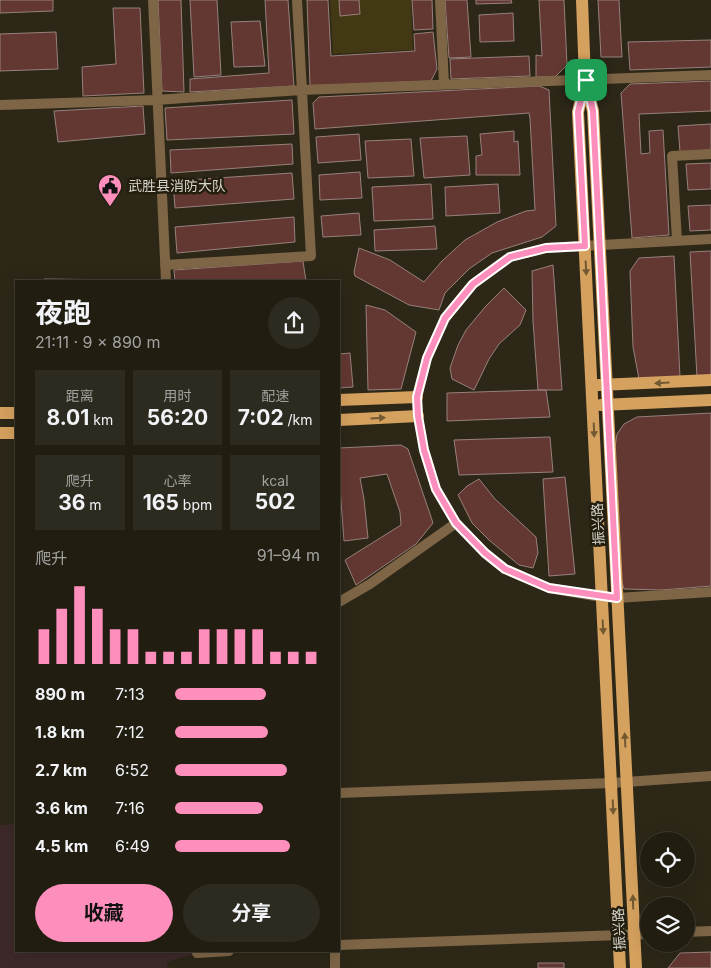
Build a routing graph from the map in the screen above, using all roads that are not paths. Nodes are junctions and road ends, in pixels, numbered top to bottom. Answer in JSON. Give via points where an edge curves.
{"nodes":[{"id":1,"x":152,"y":0,"type":"edge"},
{"id":2,"x":297,"y":0,"type":"edge"},
{"id":3,"x":440,"y":0,"type":"edge"},
{"id":4,"x":582,"y":0,"type":"edge"},
{"id":5,"x":711,"y":75,"type":"edge"},
{"id":6,"x":586,"y":80,"type":"junction"},
{"id":7,"x":444,"y":84,"type":"junction"},
{"id":8,"x":301,"y":90,"type":"junction"},
{"id":9,"x":156,"y":100,"type":"junction"},
{"id":10,"x":0,"y":105,"type":"edge"},
{"id":11,"x":711,"y":154,"type":"edge"},
{"id":12,"x":711,"y":239,"type":"edge"},
{"id":13,"x":678,"y":241,"type":"junction"},
{"id":14,"x":585,"y":246,"type":"junction"},
{"id":15,"x":599,"y":246,"type":"junction"},
{"id":16,"x":165,"y":266,"type":"junction"},
{"id":17,"x":166,"y":280,"type":"edge"},
{"id":18,"x":711,"y":380,"type":"edge"},
{"id":19,"x":592,"y":385,"type":"junction"},
{"id":20,"x":607,"y":386,"type":"junction"},
{"id":21,"x":417,"y":397,"type":"junction"},
{"id":22,"x":340,"y":400,"type":"edge"},
{"id":23,"x":711,"y":400,"type":"edge"},
{"id":24,"x":608,"y":405,"type":"junction"},
{"id":25,"x":593,"y":406,"type":"junction"},
{"id":26,"x":0,"y":413,"type":"edge"},
{"id":27,"x":15,"y":413,"type":"edge"},
{"id":28,"x":418,"y":416,"type":"junction"},
{"id":29,"x":340,"y":420,"type":"edge"},
{"id":30,"x":15,"y":432,"type":"edge"},
{"id":31,"x":0,"y":433,"type":"edge"},
{"id":32,"x":456,"y":523,"type":"junction"},
{"id":33,"x":711,"y":592,"type":"edge"},
{"id":34,"x":601,"y":597,"type":"junction"},
{"id":35,"x":617,"y":598,"type":"junction"},
{"id":36,"x":340,"y":601,"type":"edge"},
{"id":37,"x":711,"y":776,"type":"edge"},
{"id":38,"x":628,"y":782,"type":"junction"},
{"id":39,"x":612,"y":783,"type":"junction"},
{"id":40,"x":340,"y":793,"type":"edge"},
{"id":41,"x":711,"y":931,"type":"edge"},
{"id":42,"x":695,"y":932,"type":"edge"},
{"id":43,"x":634,"y":934,"type":"junction"},
{"id":44,"x":640,"y":934,"type":"edge"},
{"id":45,"x":618,"y":935,"type":"junction"},
{"id":46,"x":340,"y":946,"type":"edge"},
{"id":47,"x":213,"y":952,"type":"edge"},
{"id":48,"x":335,"y":952,"type":"edge"},
{"id":49,"x":197,"y":953,"type":"dead end"},
{"id":50,"x":335,"y":968,"type":"edge"},
{"id":51,"x":620,"y":968,"type":"edge"},
{"id":52,"x":636,"y":968,"type":"edge"}],
"edges":[{"from":1,"to":9,"type":"street"},
{"from":2,"to":8,"type":"street"},
{"from":3,"to":7,"type":"street"},
{"from":4,"to":6,"type":"main road","name":"振兴路"},
{"from":5,"to":6,"type":"street"},
{"from":6,"to":7,"type":"street"},
{"from":6,"to":14,"type":"main road","name":"振兴路","via":[[578,112]]},
{"from":6,"to":15,"type":"main road","name":"振兴路","via":[[593,111]]},
{"from":7,"to":8,"type":"street"},
{"from":8,"to":9,"type":"street"},
{"from":8,"to":16,"type":"street","via":[[311,256]]},
{"from":9,"to":10,"type":"street"},
{"from":9,"to":16,"type":"street"},
{"from":11,"to":13,"type":"street","via":[[672,156]]},
{"from":12,"to":13,"type":"street"},
{"from":13,"to":15,"type":"street"},
{"from":14,"to":15,"type":"street"},
{"from":14,"to":19,"type":"main road","name":"振兴路","one_way":true},
{"from":14,"to":21,"type":"street","via":[[546,248],[510,257],[473,284],[445,318],[427,358]]},
{"from":15,"to":20,"type":"main road","name":"振兴路"},
{"from":16,"to":17,"type":"street"},
{"from":18,"to":20,"type":"main road","one_way":true},
{"from":19,"to":20,"type":"main road"},
{"from":19,"to":25,"type":"main road","name":"振兴路"},
{"from":20,"to":24,"type":"main road","name":"振兴路"},
{"from":21,"to":22,"type":"main road"},
{"from":21,"to":28,"type":"street"},
{"from":23,"to":24,"type":"main road"},
{"from":24,"to":25,"type":"main road"},
{"from":24,"to":35,"type":"main road","name":"振兴路"},
{"from":25,"to":34,"type":"main road","name":"振兴路","one_way":true},
{"from":26,"to":27,"type":"main road"},
{"from":29,"to":28,"type":"main road","one_way":true},
{"from":28,"to":32,"type":"street","via":[[436,489]]},
{"from":30,"to":31,"type":"main road"},
{"from":32,"to":34,"type":"street","via":[[505,569],[549,588]]},
{"from":32,"to":36,"type":"street"},
{"from":33,"to":35,"type":"street"},
{"from":34,"to":35,"type":"street"},
{"from":34,"to":39,"type":"main road","name":"振兴路","one_way":true},
{"from":38,"to":35,"type":"main road","name":"振兴路","one_way":true},
{"from":37,"to":38,"type":"street"},
{"from":38,"to":39,"type":"street"},
{"from":43,"to":38,"type":"main road","name":"振兴路","one_way":true},
{"from":39,"to":40,"type":"street"},
{"from":39,"to":45,"type":"main road","name":"振兴路","one_way":true},
{"from":41,"to":42,"type":"street"},
{"from":43,"to":44,"type":"street"},
{"from":43,"to":45,"type":"street"},
{"from":43,"to":52,"type":"main road","name":"振兴路"},
{"from":45,"to":46,"type":"street"},
{"from":45,"to":51,"type":"main road","name":"振兴路"},
{"from":47,"to":49,"type":"street"},
{"from":48,"to":50,"type":"street"}]}
